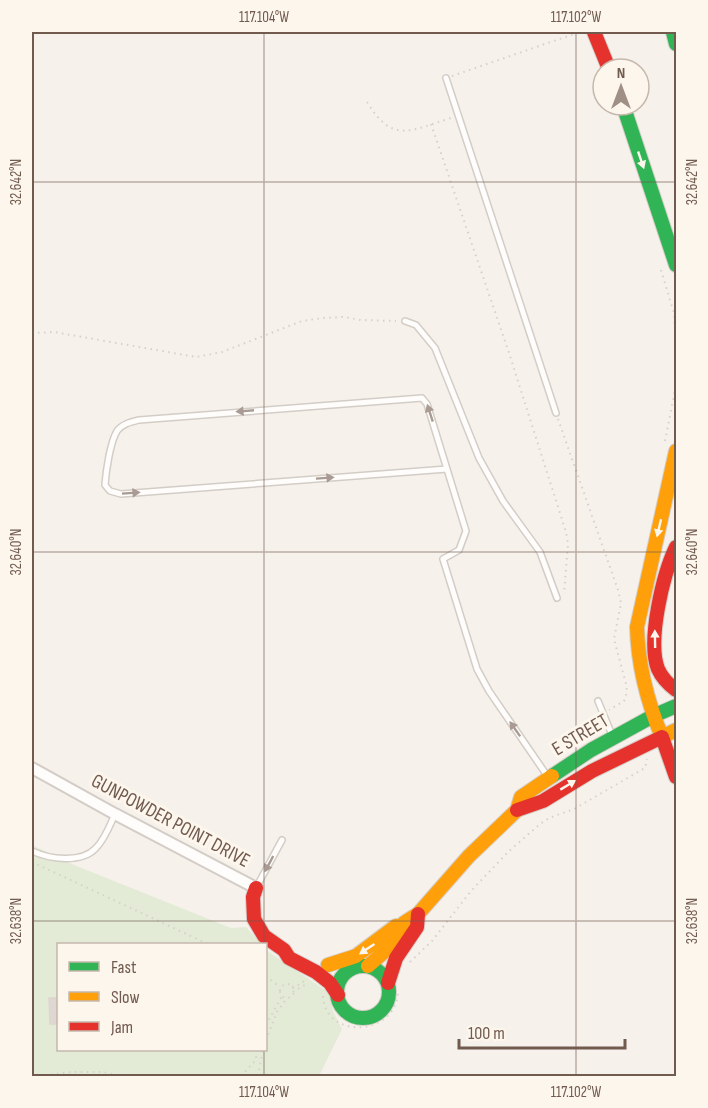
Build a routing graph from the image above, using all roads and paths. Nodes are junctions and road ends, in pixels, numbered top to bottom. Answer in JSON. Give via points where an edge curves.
{"nodes":[{"id":1,"x":594,"y":32,"type":"edge"},
{"id":2,"x":608,"y":32,"type":"edge"},
{"id":3,"x":674,"y":32,"type":"edge"},
{"id":4,"x":577,"y":33,"type":"edge"},
{"id":5,"x":676,"y":44,"type":"edge"},
{"id":6,"x":604,"y":57,"type":"edge"},
{"id":7,"x":613,"y":57,"type":"edge"},
{"id":8,"x":446,"y":78,"type":"joint"},
{"id":9,"x":368,"y":102,"type":"dead end"},
{"id":10,"x":459,"y":115,"type":"junction"},
{"id":11,"x":627,"y":117,"type":"edge"},
{"id":12,"x":431,"y":124,"type":"junction"},
{"id":13,"x":676,"y":265,"type":"edge"},
{"id":14,"x":661,"y":268,"type":"dead end"},
{"id":15,"x":405,"y":321,"type":"joint"},
{"id":16,"x":32,"y":333,"type":"edge"},
{"id":17,"x":676,"y":344,"type":"edge"},
{"id":18,"x":556,"y":413,"type":"joint"},
{"id":19,"x":676,"y":451,"type":"edge"},
{"id":20,"x":447,"y":469,"type":"junction"},
{"id":21,"x":676,"y":547,"type":"edge"},
{"id":22,"x":564,"y":595,"type":"dead end"},
{"id":23,"x":557,"y":598,"type":"dead end"},
{"id":24,"x":676,"y":690,"type":"edge"},
{"id":25,"x":598,"y":701,"type":"dead end"},
{"id":26,"x":676,"y":706,"type":"edge"},
{"id":27,"x":603,"y":714,"type":"junction"},
{"id":28,"x":653,"y":716,"type":"junction"},
{"id":29,"x":676,"y":730,"type":"edge"},
{"id":30,"x":612,"y":737,"type":"junction"},
{"id":31,"x":662,"y":737,"type":"junction"},
{"id":32,"x":648,"y":757,"type":"dead end"},
{"id":33,"x":32,"y":768,"type":"edge"},
{"id":34,"x":675,"y":769,"type":"edge"},
{"id":35,"x":548,"y":777,"type":"junction"},
{"id":36,"x":517,"y":810,"type":"junction"},
{"id":37,"x":115,"y":814,"type":"junction"},
{"id":38,"x":282,"y":840,"type":"dead end"},
{"id":39,"x":32,"y":851,"type":"edge"},
{"id":40,"x":32,"y":862,"type":"edge"},
{"id":41,"x":442,"y":885,"type":"junction"},
{"id":42,"x":256,"y":888,"type":"junction"},
{"id":43,"x":418,"y":914,"type":"junction"},
{"id":44,"x":204,"y":943,"type":"edge"},
{"id":45,"x":284,"y":950,"type":"junction"},
{"id":46,"x":328,"y":965,"type":"junction"},
{"id":47,"x":405,"y":966,"type":"dead end"},
{"id":48,"x":361,"y":967,"type":"junction"},
{"id":49,"x":267,"y":977,"type":"edge"},
{"id":50,"x":393,"y":986,"type":"junction"},
{"id":51,"x":292,"y":987,"type":"junction"},
{"id":52,"x":281,"y":988,"type":"junction"},
{"id":53,"x":321,"y":989,"type":"dead end"},
{"id":54,"x":293,"y":992,"type":"junction"},
{"id":55,"x":338,"y":995,"type":"junction"},
{"id":56,"x":282,"y":996,"type":"junction"},
{"id":57,"x":287,"y":998,"type":"junction"},
{"id":58,"x":267,"y":1023,"type":"edge"},
{"id":59,"x":267,"y":1037,"type":"edge"},
{"id":60,"x":258,"y":1051,"type":"edge"},
{"id":61,"x":263,"y":1051,"type":"edge"},
{"id":62,"x":115,"y":1076,"type":"edge"},
{"id":63,"x":39,"y":1077,"type":"edge"},
{"id":64,"x":121,"y":1077,"type":"edge"},
{"id":65,"x":241,"y":1077,"type":"edge"},
{"id":66,"x":258,"y":1077,"type":"edge"}],
"edges":[{"from":1,"to":6,"type":"main road"},
{"from":2,"to":7,"type":"main road"},
{"from":3,"to":5,"type":"main road"},
{"from":4,"to":8,"type":"path"},
{"from":8,"to":10,"type":"lane"},
{"from":9,"to":12,"type":"path","via":[[391,130]]},
{"from":10,"to":12,"type":"path"},
{"from":10,"to":18,"type":"lane"},
{"from":11,"to":13,"type":"main road","one_way":true},
{"from":12,"to":22,"type":"path","via":[[566,532]]},
{"from":14,"to":17,"type":"path","via":[[674,313]]},
{"from":15,"to":16,"type":"path","via":[[322,318],[196,357],[54,332]]},
{"from":15,"to":23,"type":"lane","via":[[416,325],[435,348],[479,458],[503,501],[540,552]]},
{"from":18,"to":27,"type":"path","via":[[621,603],[614,639],[627,692],[624,701]]},
{"from":19,"to":28,"type":"main road","one_way":true,"via":[[637,627],[637,655]]},
{"from":20,"to":20,"type":"lane","one_way":true,"via":[[427,404],[422,398],[413,398],[128,422],[118,429],[105,485],[121,494]]},
{"from":35,"to":20,"type":"lane","one_way":true,"via":[[477,669],[443,559],[459,550],[466,531]]},
{"from":24,"to":21,"type":"main road","one_way":true,"via":[[659,672],[654,631]]},
{"from":25,"to":27,"type":"lane"},
{"from":26,"to":28,"type":"main road","name":"E STREET"},
{"from":27,"to":30,"type":"lane"},
{"from":28,"to":30,"type":"main road","name":"E STREET"},
{"from":28,"to":31,"type":"main road"},
{"from":29,"to":31,"type":"main road","name":"E STREET"},
{"from":30,"to":35,"type":"main road","name":"E STREET"},
{"from":31,"to":34,"type":"main road"},
{"from":36,"to":31,"type":"main road","name":"E STREET","one_way":true,"via":[[533,808],[622,754]]},
{"from":32,"to":47,"type":"path","via":[[645,768],[540,824],[478,883],[432,941]]},
{"from":33,"to":37,"type":"street","name":"GUNPOWDER POINT DRIVE"},
{"from":35,"to":36,"type":"main road","name":"E STREET","via":[[521,797]]},
{"from":36,"to":41,"type":"main road","name":"E STREET"},
{"from":37,"to":39,"type":"lane","via":[[98,847],[89,855],[63,858]]},
{"from":37,"to":42,"type":"street","name":"GUNPOWDER POINT DRIVE"},
{"from":38,"to":42,"type":"lane","one_way":true},
{"from":40,"to":44,"type":"path"},
{"from":41,"to":43,"type":"main road","name":"E STREET"},
{"from":41,"to":46,"type":"main road","one_way":true,"via":[[425,892],[397,925],[375,943],[356,956]]},
{"from":42,"to":45,"type":"main road","name":"GUNPOWDER POINT DRIVE","via":[[254,919],[264,936]]},
{"from":43,"to":48,"type":"main road","name":"E STREET","via":[[404,923],[385,951]]},
{"from":43,"to":50,"type":"main road","name":"E STREET","via":[[417,927],[396,958]]},
{"from":45,"to":46,"type":"main road","name":"GUNPOWDER POINT DRIVE"},
{"from":45,"to":55,"type":"main road","name":"GUNPOWDER POINT DRIVE","via":[[289,958],[330,983]]},
{"from":46,"to":48,"type":"main road","name":"GUNPOWDER POINT DRIVE"},
{"from":48,"to":50,"type":"main road","via":[[380,972]]},
{"from":48,"to":55,"type":"main road","via":[[341,979]]},
{"from":49,"to":52,"type":"path"},
{"from":50,"to":53,"type":"path","via":[[395,1006],[389,1015],[360,1028],[350,1027],[330,1015],[323,1005]]},
{"from":50,"to":55,"type":"main road","via":[[384,1007],[367,1017],[346,1011]]},
{"from":51,"to":52,"type":"path"},
{"from":51,"to":54,"type":"path"},
{"from":51,"to":54,"type":"path","via":[[310,981]]},
{"from":52,"to":56,"type":"path"},
{"from":54,"to":57,"type":"path"},
{"from":56,"to":57,"type":"path"},
{"from":56,"to":58,"type":"path"},
{"from":57,"to":59,"type":"path"},
{"from":60,"to":65,"type":"path","via":[[255,1061]]},
{"from":61,"to":66,"type":"path"},
{"from":62,"to":63,"type":"path","via":[[82,1072]]},
{"from":62,"to":64,"type":"path"}]}
